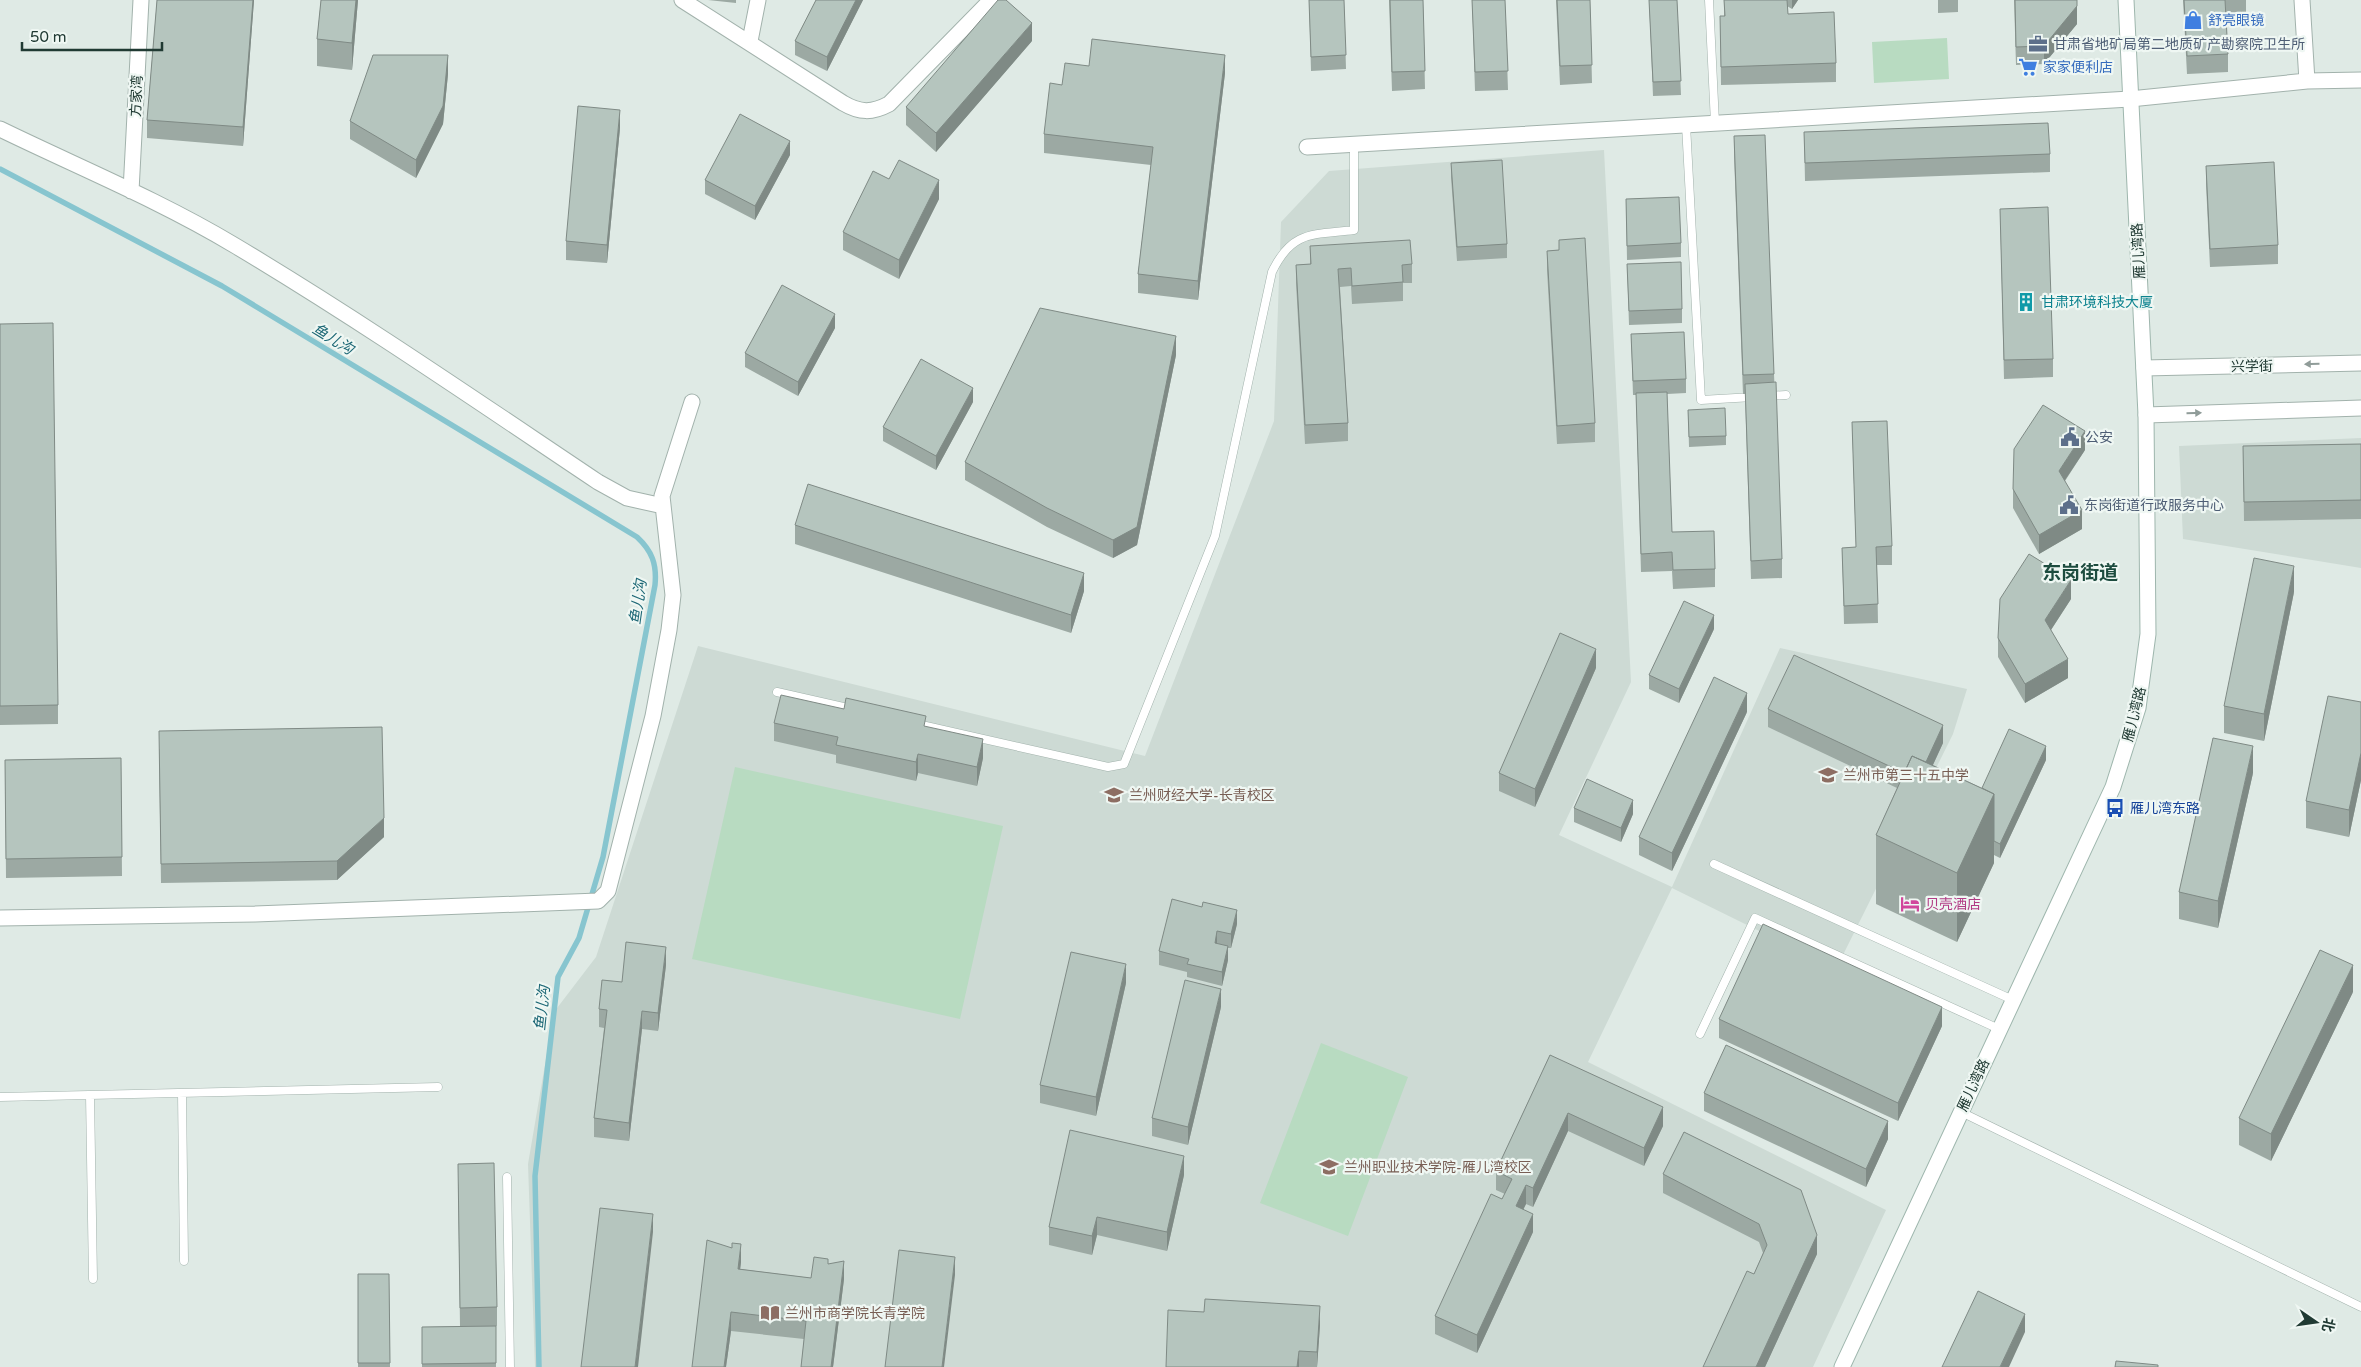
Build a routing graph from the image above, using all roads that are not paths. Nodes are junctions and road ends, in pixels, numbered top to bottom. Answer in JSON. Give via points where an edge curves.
{"nodes":[{"id":1,"x":141,"y":0,"type":"edge"},
{"id":2,"x":682,"y":0,"type":"edge"},
{"id":3,"x":758,"y":0,"type":"edge"},
{"id":4,"x":991,"y":0,"type":"edge"},
{"id":5,"x":1709,"y":0,"type":"edge"},
{"id":6,"x":2126,"y":0,"type":"edge"},
{"id":7,"x":2302,"y":0,"type":"edge"},
{"id":8,"x":750,"y":41,"type":"junction"},
{"id":9,"x":2361,"y":80,"type":"edge"},
{"id":10,"x":2307,"y":81,"type":"junction"},
{"id":11,"x":2130,"y":98,"type":"junction"},
{"id":12,"x":1715,"y":123,"type":"junction"},
{"id":13,"x":1686,"y":125,"type":"junction"},
{"id":14,"x":0,"y":129,"type":"edge"},
{"id":15,"x":1354,"y":145,"type":"junction"},
{"id":16,"x":1307,"y":147,"type":"dead end"},
{"id":17,"x":131,"y":191,"type":"junction"},
{"id":18,"x":2361,"y":363,"type":"edge"},
{"id":19,"x":2144,"y":368,"type":"junction"},
{"id":20,"x":1786,"y":395,"type":"dead end"},
{"id":21,"x":692,"y":402,"type":"dead end"},
{"id":22,"x":2361,"y":408,"type":"edge"},
{"id":23,"x":2146,"y":415,"type":"junction"},
{"id":24,"x":663,"y":506,"type":"junction"},
{"id":25,"x":777,"y":692,"type":"dead end"},
{"id":26,"x":863,"y":711,"type":"edge"},
{"id":27,"x":910,"y":722,"type":"edge"},
{"id":28,"x":1714,"y":864,"type":"dead end"},
{"id":29,"x":0,"y":918,"type":"edge"},
{"id":30,"x":2013,"y":1000,"type":"junction"},
{"id":31,"x":1999,"y":1029,"type":"junction"},
{"id":32,"x":1700,"y":1034,"type":"dead end"},
{"id":33,"x":438,"y":1087,"type":"dead end"},
{"id":34,"x":182,"y":1093,"type":"junction"},
{"id":35,"x":90,"y":1095,"type":"junction"},
{"id":36,"x":0,"y":1097,"type":"edge"},
{"id":37,"x":1961,"y":1112,"type":"junction"},
{"id":38,"x":507,"y":1177,"type":"dead end"},
{"id":39,"x":184,"y":1260,"type":"dead end"},
{"id":40,"x":93,"y":1279,"type":"dead end"},
{"id":41,"x":2361,"y":1307,"type":"edge"},
{"id":42,"x":510,"y":1367,"type":"edge"},
{"id":43,"x":1842,"y":1367,"type":"edge"}],
"edges":[{"from":1,"to":17,"type":"street","name":"方家湾"},
{"from":2,"to":8,"type":"street"},
{"from":3,"to":8,"type":"street"},
{"from":4,"to":8,"type":"street","via":[[889,104],[878,110],[854,110]]},
{"from":5,"to":12,"type":"lane"},
{"from":6,"to":11,"type":"street","name":"雁儿湾路"},
{"from":7,"to":10,"type":"street"},
{"from":9,"to":10,"type":"street"},
{"from":10,"to":11,"type":"street"},
{"from":11,"to":12,"type":"street"},
{"from":11,"to":19,"type":"street","name":"雁儿湾路"},
{"from":12,"to":13,"type":"street"},
{"from":13,"to":15,"type":"street"},
{"from":13,"to":20,"type":"lane","via":[[1700,400]]},
{"from":14,"to":17,"type":"street"},
{"from":15,"to":16,"type":"street"},
{"from":15,"to":27,"type":"lane","via":[[1354,230],[1306,235],[1279,256],[1272,272],[1215,536],[1124,764],[1108,767]]},
{"from":17,"to":24,"type":"street","via":[[232,244],[374,332],[598,482],[627,498]]},
{"from":18,"to":19,"type":"street","name":"兴学街","one_way":true},
{"from":19,"to":23,"type":"street","name":"雁儿湾路"},
{"from":21,"to":24,"type":"street","via":[[662,496]]},
{"from":23,"to":22,"type":"street","one_way":true},
{"from":23,"to":30,"type":"street","name":"雁儿湾路","via":[[2148,634],[2138,708],[2113,787]]},
{"from":24,"to":29,"type":"street","via":[[673,595],[669,630],[653,716],[608,891],[598,901],[256,914]]},
{"from":25,"to":26,"type":"lane"},
{"from":28,"to":30,"type":"lane"},
{"from":30,"to":31,"type":"street","name":"雁儿湾路"},
{"from":31,"to":32,"type":"lane","via":[[1755,918]]},
{"from":31,"to":37,"type":"street","name":"雁儿湾路"},
{"from":33,"to":34,"type":"lane"},
{"from":34,"to":35,"type":"lane"},
{"from":34,"to":39,"type":"lane"},
{"from":35,"to":36,"type":"lane"},
{"from":35,"to":40,"type":"lane"},
{"from":37,"to":41,"type":"lane"},
{"from":37,"to":43,"type":"street","name":"雁儿湾路"},
{"from":38,"to":42,"type":"lane"}]}
